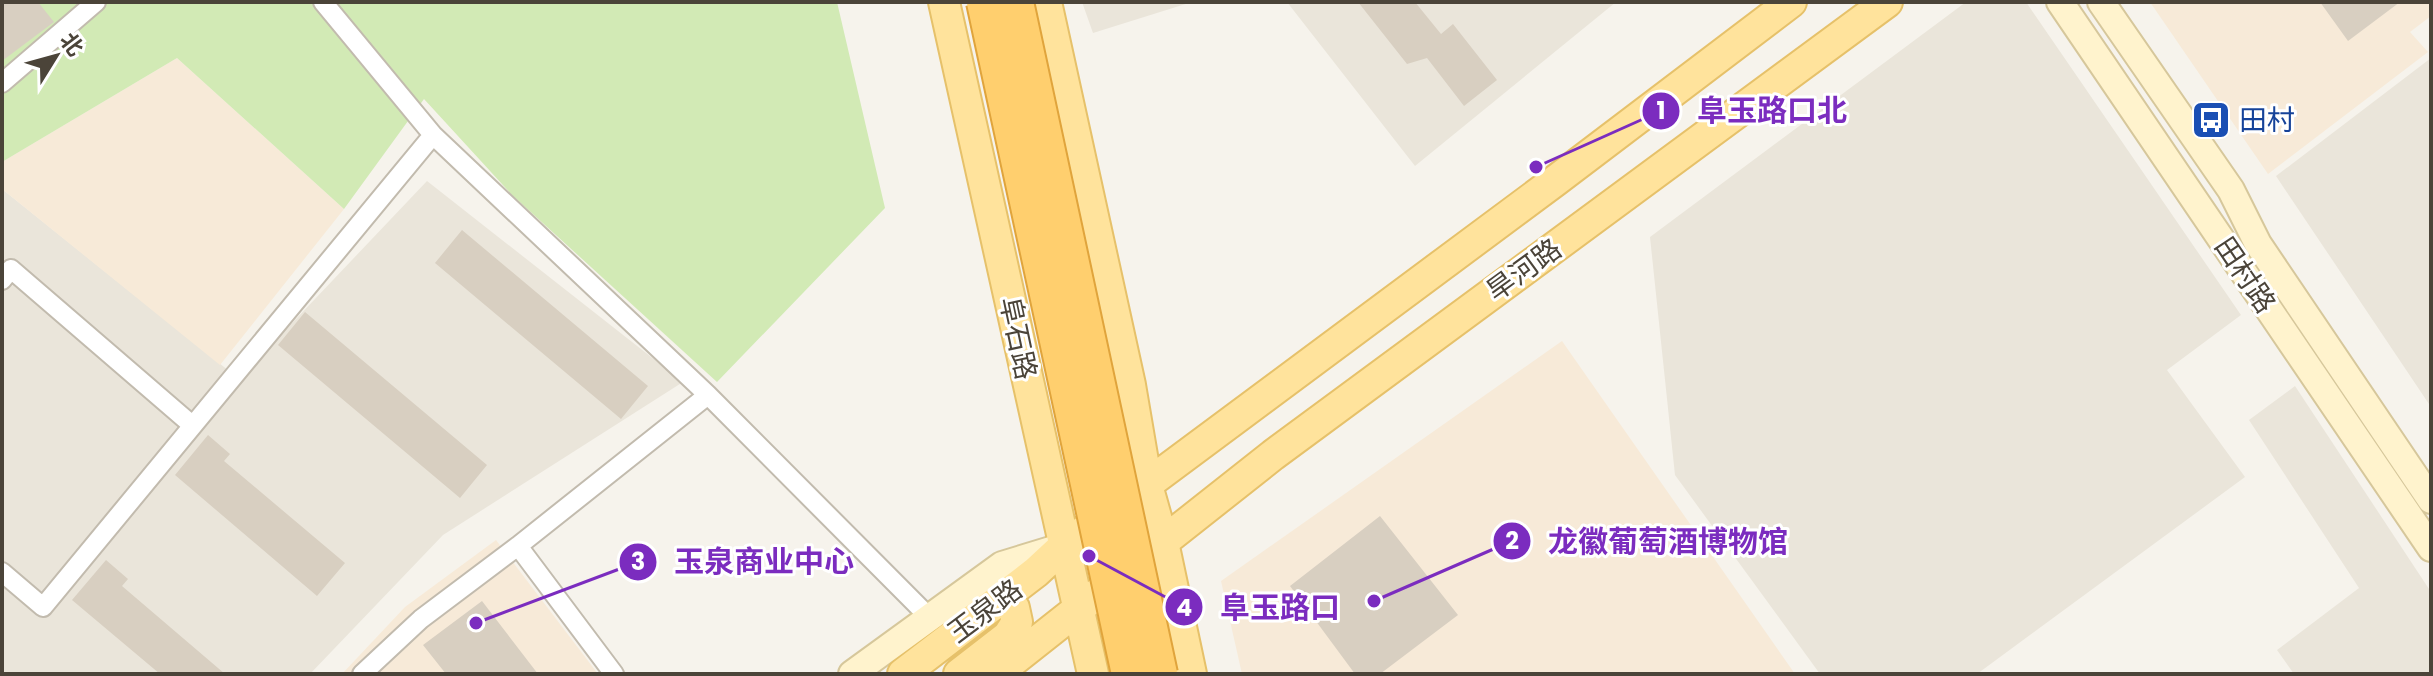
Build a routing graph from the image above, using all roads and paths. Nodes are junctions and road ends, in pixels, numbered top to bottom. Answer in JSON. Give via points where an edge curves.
{"nodes":[{"id":1,"x":96,"y":2,"type":"edge"},
{"id":2,"x":323,"y":2,"type":"edge"},
{"id":3,"x":944,"y":2,"type":"edge"},
{"id":4,"x":984,"y":2,"type":"edge"},
{"id":5,"x":1016,"y":2,"type":"edge"},
{"id":6,"x":1046,"y":2,"type":"edge"},
{"id":7,"x":1791,"y":2,"type":"edge"},
{"id":8,"x":1887,"y":2,"type":"edge"},
{"id":9,"x":2060,"y":2,"type":"edge"},
{"id":10,"x":2101,"y":2,"type":"edge"},
{"id":11,"x":2,"y":83,"type":"edge"},
{"id":12,"x":433,"y":135,"type":"junction"},
{"id":13,"x":2,"y":280,"type":"edge"},
{"id":14,"x":708,"y":395,"type":"junction"},
{"id":15,"x":192,"y":425,"type":"junction"},
{"id":16,"x":1147,"y":485,"type":"junction"},
{"id":17,"x":2431,"y":500,"type":"edge"},
{"id":18,"x":1163,"y":542,"type":"junction"},
{"id":19,"x":518,"y":546,"type":"junction"},
{"id":20,"x":1064,"y":546,"type":"junction"},
{"id":21,"x":2431,"y":548,"type":"edge"},
{"id":22,"x":2,"y":572,"type":"edge"},
{"id":23,"x":999,"y":601,"type":"junction"},
{"id":24,"x":1080,"y":609,"type":"junction"},
{"id":25,"x":929,"y":617,"type":"junction"},
{"id":26,"x":362,"y":674,"type":"edge"},
{"id":27,"x":614,"y":674,"type":"edge"},
{"id":28,"x":852,"y":674,"type":"edge"},
{"id":29,"x":903,"y":674,"type":"edge"},
{"id":30,"x":959,"y":674,"type":"edge"},
{"id":31,"x":996,"y":674,"type":"edge"},
{"id":32,"x":1093,"y":674,"type":"edge"},
{"id":33,"x":1129,"y":674,"type":"edge"},
{"id":34,"x":1160,"y":674,"type":"edge"},
{"id":35,"x":1191,"y":674,"type":"edge"}],
"edges":[{"from":1,"to":11,"type":"street"},
{"from":2,"to":12,"type":"street"},
{"from":3,"to":20,"type":"main road","name":"阜石路"},
{"from":4,"to":33,"type":"highway","name":"阜石路","bridge":true},
{"from":5,"to":34,"type":"highway","bridge":true},
{"from":6,"to":16,"type":"main road","via":[[1127,369]]},
{"from":7,"to":16,"type":"main road","name":"旱河路"},
{"from":8,"to":18,"type":"main road","name":"旱河路"},
{"from":9,"to":21,"type":"main road","name":"田村路"},
{"from":10,"to":17,"type":"main road","name":"田村路","via":[[2231,190],[2258,244]]},
{"from":12,"to":14,"type":"street"},
{"from":12,"to":15,"type":"street"},
{"from":13,"to":15,"type":"street","via":[[11,269]]},
{"from":14,"to":19,"type":"street"},
{"from":14,"to":25,"type":"street"},
{"from":15,"to":22,"type":"street","via":[[43,607]]},
{"from":16,"to":18,"type":"main road"},
{"from":16,"to":20,"type":"main road","name":"旱河路"},
{"from":18,"to":24,"type":"main road","name":"旱河路"},
{"from":18,"to":35,"type":"main road"},
{"from":19,"to":26,"type":"street","via":[[421,619]]},
{"from":19,"to":27,"type":"street"},
{"from":20,"to":23,"type":"main road","name":"玉泉路"},
{"from":20,"to":24,"type":"main road","name":"阜石路"},
{"from":20,"to":25,"type":"main road","via":[[1002,565]]},
{"from":23,"to":29,"type":"main road","name":"玉泉路"},
{"from":23,"to":30,"type":"main road","via":[[1014,608],[1017,622],[1008,636]]},
{"from":24,"to":31,"type":"main road","name":"玉泉路"},
{"from":24,"to":32,"type":"main road","name":"阜石路"},
{"from":25,"to":28,"type":"main road"}]}
